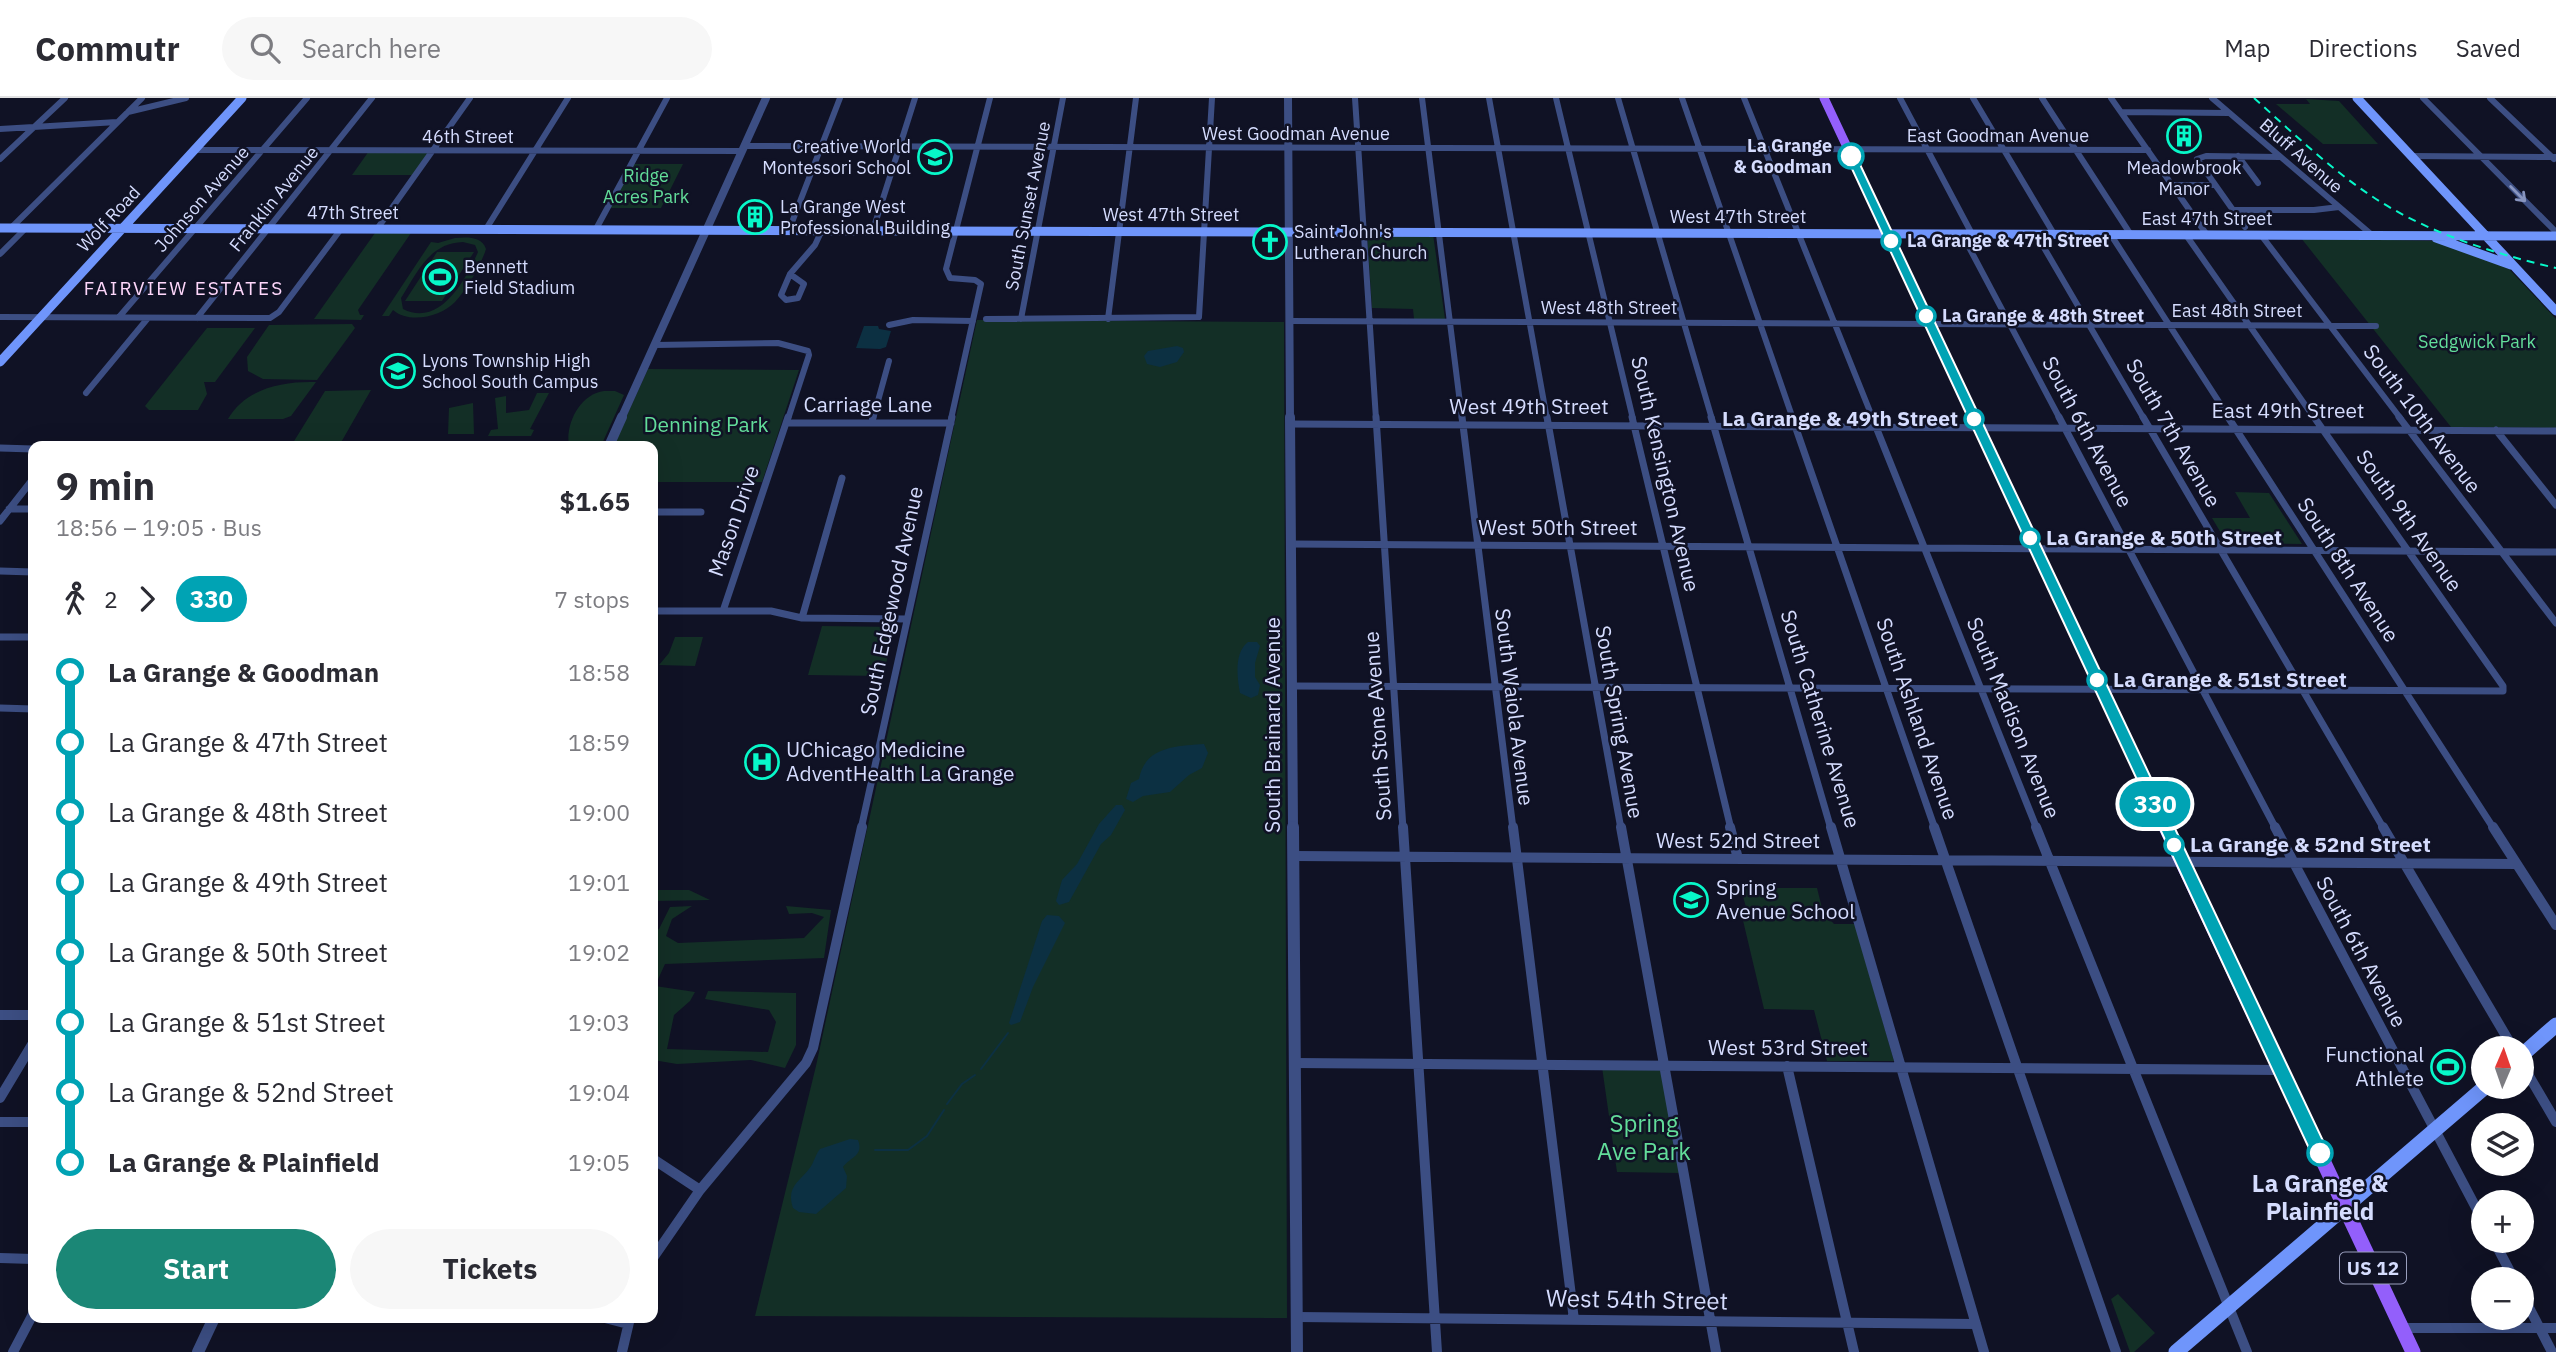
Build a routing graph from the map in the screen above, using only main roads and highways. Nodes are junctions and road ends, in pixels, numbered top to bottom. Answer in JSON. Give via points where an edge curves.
{"nodes":[{"id":1,"x":242,"y":98,"type":"edge"},
{"id":2,"x":1824,"y":98,"type":"edge"},
{"id":3,"x":2357,"y":98,"type":"edge"},
{"id":4,"x":5,"y":228,"type":"edge"},
{"id":5,"x":122,"y":228,"type":"junction"},
{"id":6,"x":706,"y":230,"type":"joint"},
{"id":7,"x":1887,"y":233,"type":"junction"},
{"id":8,"x":1967,"y":234,"type":"joint"},
{"id":9,"x":2556,"y":234,"type":"edge"},
{"id":10,"x":2372,"y":235,"type":"joint"},
{"id":11,"x":2427,"y":235,"type":"junction"},
{"id":12,"x":2485,"y":235,"type":"junction"},
{"id":13,"x":2514,"y":267,"type":"junction"},
{"id":14,"x":2556,"y":312,"type":"edge"},
{"id":15,"x":0,"y":362,"type":"edge"},
{"id":16,"x":2556,"y":1025,"type":"edge"},
{"id":17,"x":2534,"y":1044,"type":"edge"},
{"id":18,"x":2471,"y":1099,"type":"edge"},
{"id":19,"x":2345,"y":1208,"type":"junction"},
{"id":20,"x":2176,"y":1352,"type":"edge"},
{"id":21,"x":2413,"y":1352,"type":"edge"}],
"edges":[{"from":1,"to":5,"type":"main road","name":"Wolf Road"},
{"from":2,"to":7,"type":"main road","number":"US 12"},
{"from":3,"to":12,"type":"main road"},
{"from":4,"to":5,"type":"main road","name":"47th Street"},
{"from":5,"to":6,"type":"main road","name":"47th Street"},
{"from":5,"to":15,"type":"main road","name":"Wolf Road"},
{"from":6,"to":7,"type":"main road","name":"West 47th Street"},
{"from":7,"to":8,"type":"main road","name":"East 47th Street"},
{"from":7,"to":19,"type":"main road","number":"US 12"},
{"from":8,"to":10,"type":"main road","name":"East 47th Street"},
{"from":9,"to":12,"type":"main road"},
{"from":10,"to":11,"type":"main road","name":"East 47th Street"},
{"from":11,"to":12,"type":"main road","name":"East 47th Street"},
{"from":11,"to":13,"type":"main road"},
{"from":12,"to":13,"type":"main road"},
{"from":13,"to":14,"type":"main road"},
{"from":16,"to":17,"type":"main road"},
{"from":18,"to":19,"type":"main road"},
{"from":19,"to":20,"type":"main road"},
{"from":19,"to":21,"type":"main road","number":"US 12"}]}
